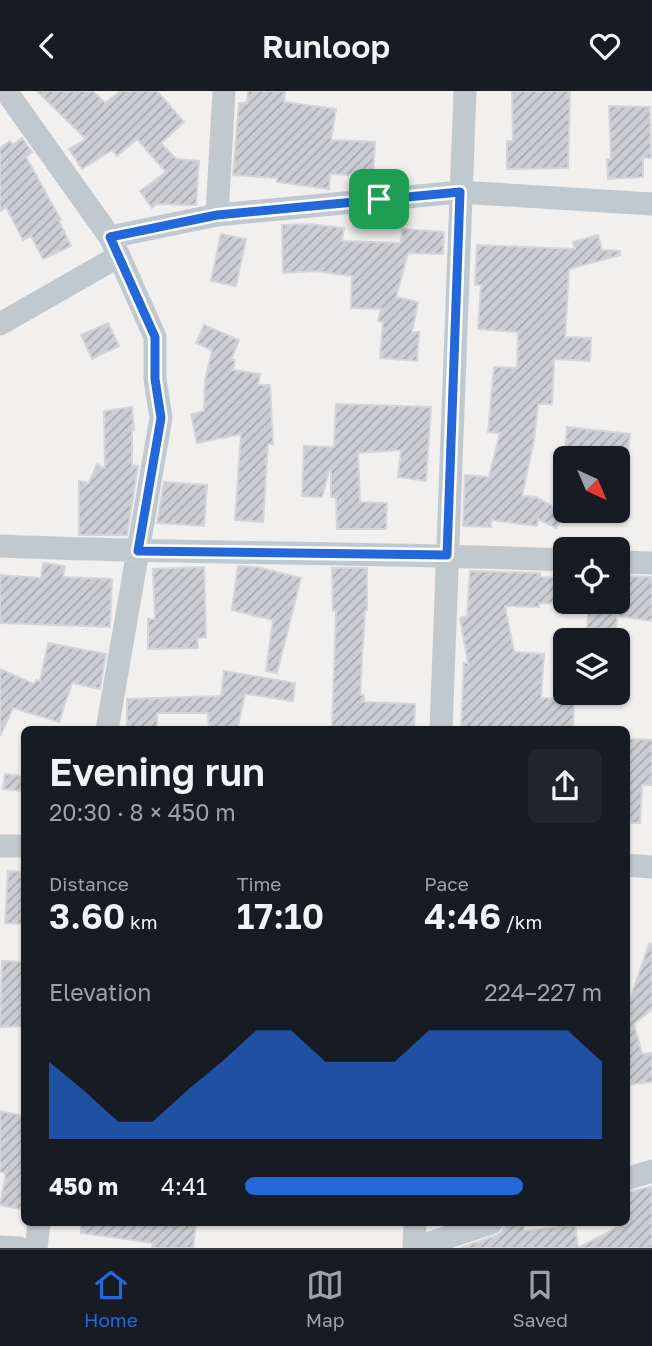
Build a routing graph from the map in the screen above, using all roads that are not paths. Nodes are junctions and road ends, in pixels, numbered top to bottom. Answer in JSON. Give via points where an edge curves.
{"nodes":[{"id":1,"x":6,"y":91,"type":"edge"},
{"id":2,"x":224,"y":91,"type":"edge"},
{"id":3,"x":465,"y":91,"type":"edge"},
{"id":4,"x":460,"y":192,"type":"junction"},
{"id":5,"x":652,"y":204,"type":"edge"},
{"id":6,"x":217,"y":215,"type":"junction"},
{"id":7,"x":114,"y":247,"type":"junction"},
{"id":8,"x":0,"y":324,"type":"edge"},
{"id":9,"x":0,"y":546,"type":"edge"},
{"id":10,"x":138,"y":551,"type":"junction"},
{"id":11,"x":447,"y":555,"type":"junction"},
{"id":12,"x":553,"y":559,"type":"edge"},
{"id":13,"x":630,"y":562,"type":"edge"},
{"id":14,"x":652,"y":563,"type":"edge"},
{"id":15,"x":108,"y":726,"type":"edge"},
{"id":16,"x":441,"y":726,"type":"edge"},
{"id":17,"x":0,"y":846,"type":"edge"},
{"id":18,"x":21,"y":846,"type":"edge"},
{"id":19,"x":630,"y":865,"type":"edge"},
{"id":20,"x":652,"y":867,"type":"edge"},
{"id":21,"x":652,"y":1171,"type":"edge"},
{"id":22,"x":630,"y":1178,"type":"edge"},
{"id":23,"x":39,"y":1226,"type":"edge"},
{"id":24,"x":415,"y":1226,"type":"edge"},
{"id":25,"x":482,"y":1226,"type":"edge"},
{"id":26,"x":0,"y":1247,"type":"edge"},
{"id":27,"x":19,"y":1248,"type":"edge"},
{"id":28,"x":36,"y":1248,"type":"edge"},
{"id":29,"x":415,"y":1248,"type":"edge"}],
"edges":[{"from":1,"to":7,"type":"street"},
{"from":2,"to":6,"type":"street"},
{"from":3,"to":4,"type":"street"},
{"from":4,"to":5,"type":"street"},
{"from":4,"to":6,"type":"street"},
{"from":4,"to":11,"type":"street"},
{"from":6,"to":7,"type":"street"},
{"from":7,"to":8,"type":"street"},
{"from":7,"to":10,"type":"street","via":[[155,337],[161,418]]},
{"from":9,"to":10,"type":"street"},
{"from":10,"to":11,"type":"street"},
{"from":10,"to":15,"type":"street"},
{"from":11,"to":12,"type":"street"},
{"from":11,"to":16,"type":"street"},
{"from":13,"to":14,"type":"street"},
{"from":17,"to":18,"type":"street"},
{"from":19,"to":20,"type":"street"},
{"from":21,"to":22,"type":"street"},
{"from":23,"to":28,"type":"street"},
{"from":24,"to":29,"type":"street"},
{"from":25,"to":29,"type":"street"},
{"from":26,"to":27,"type":"street"}]}
